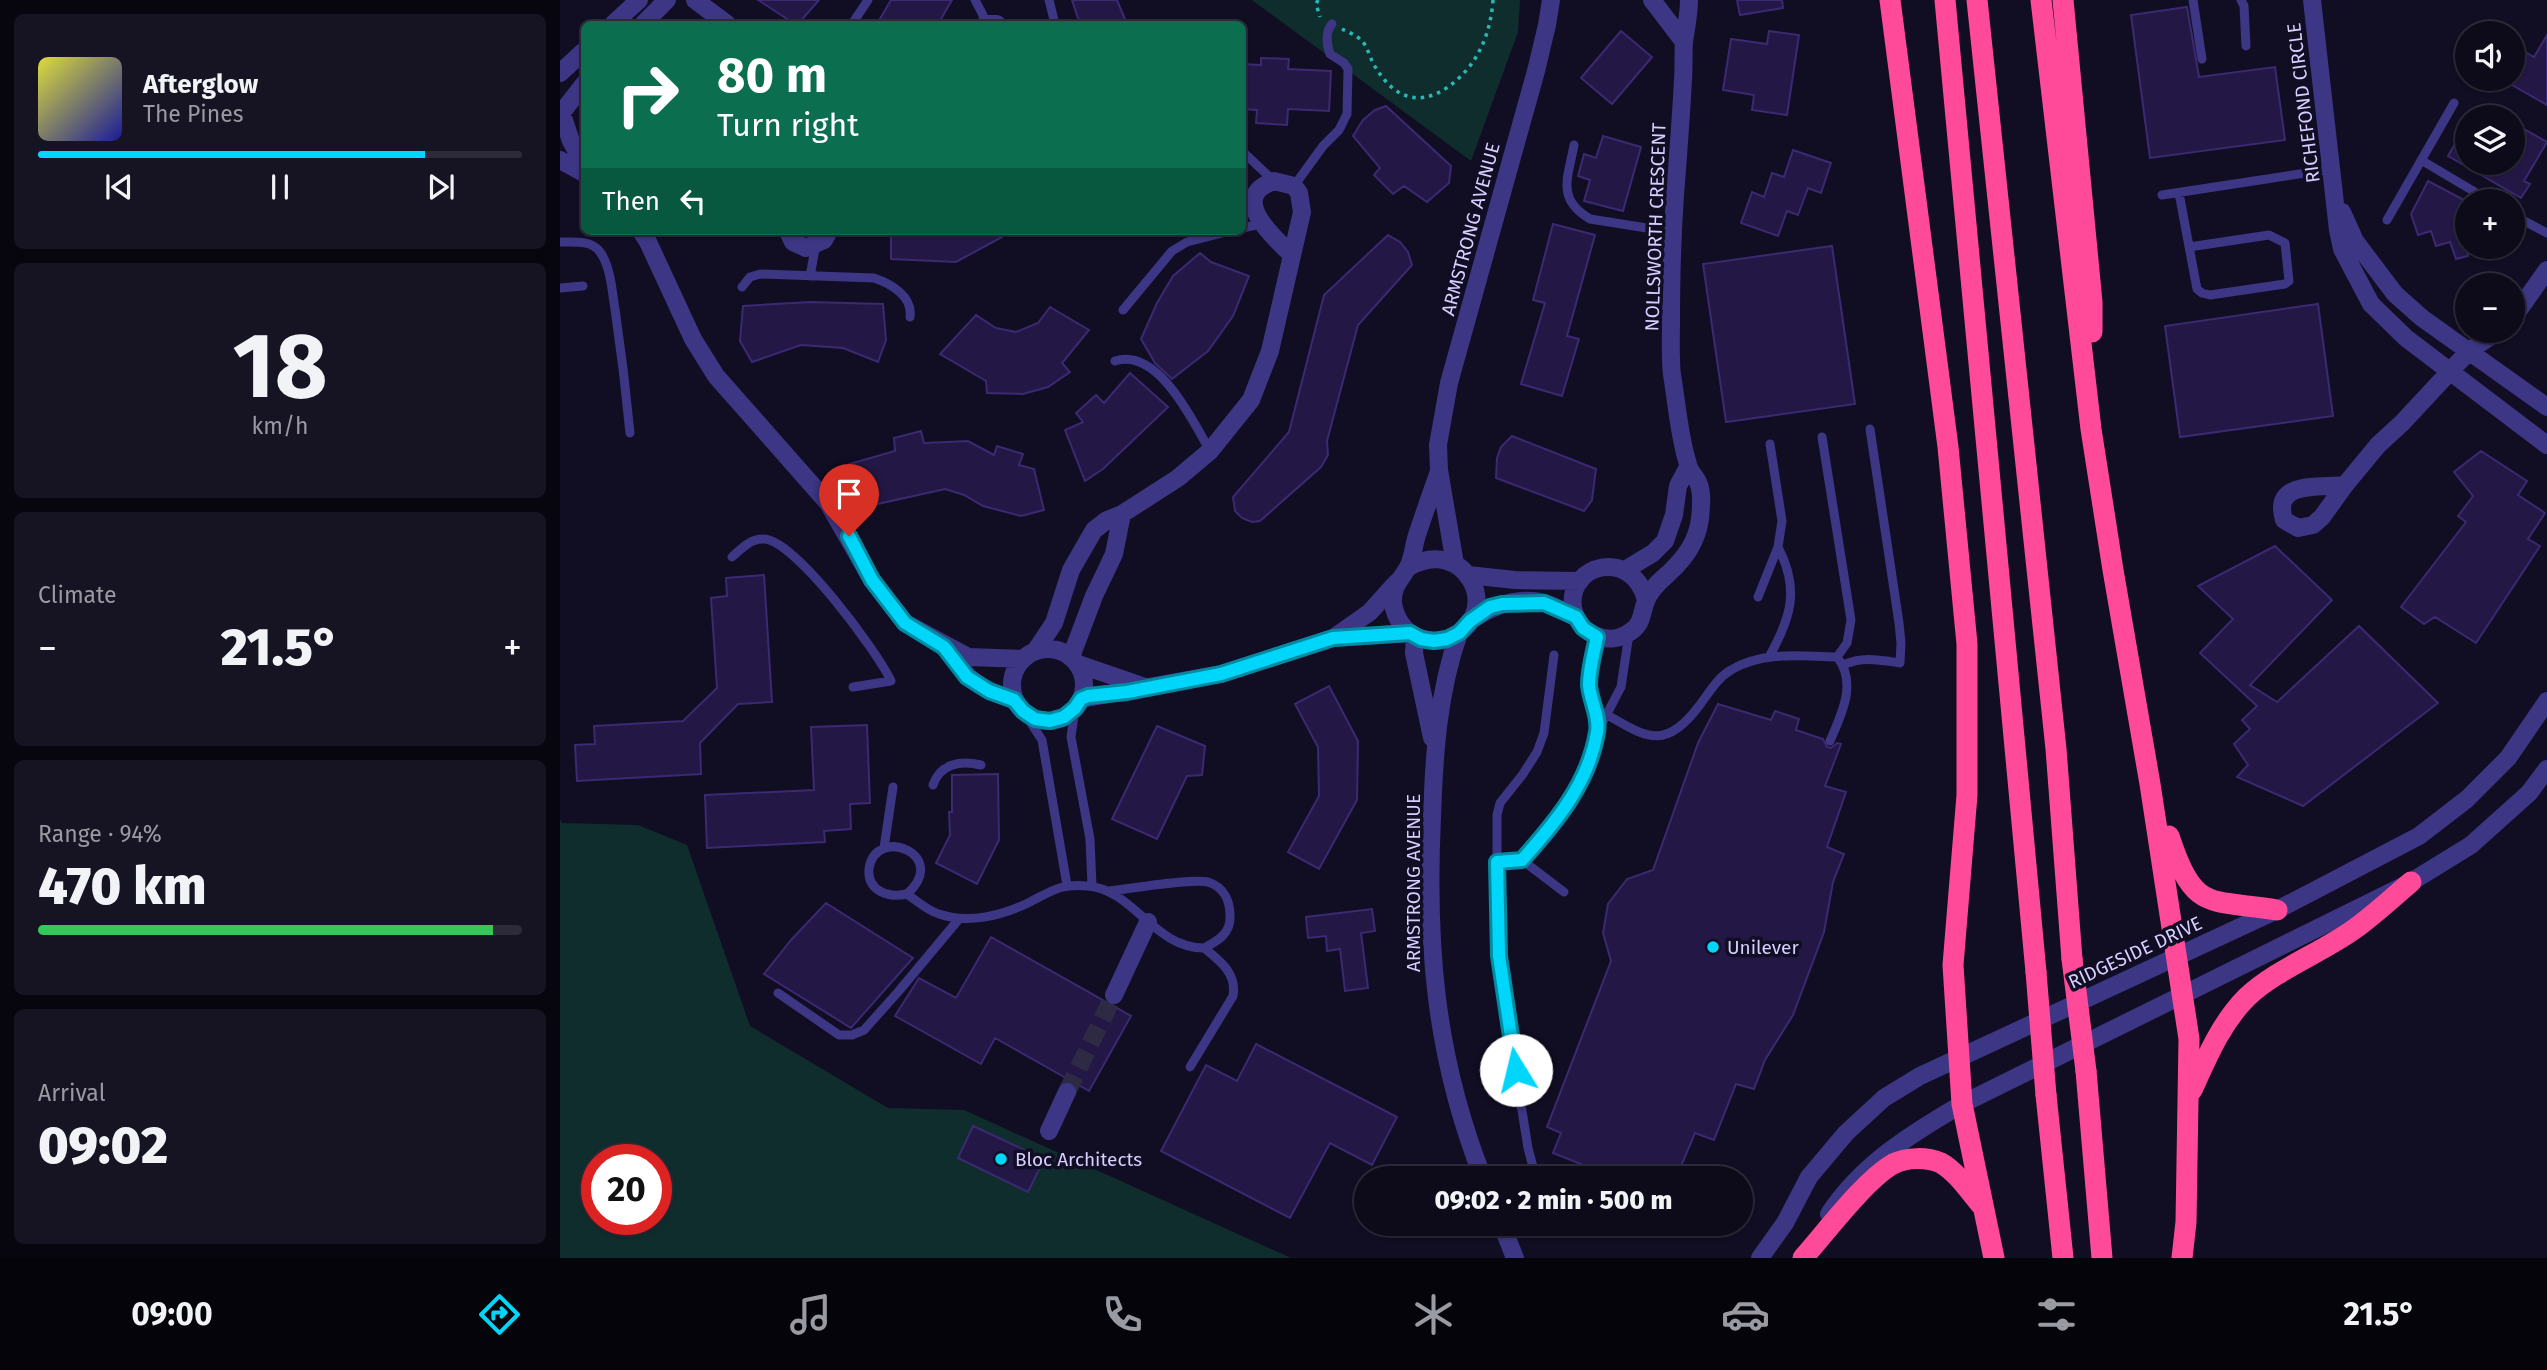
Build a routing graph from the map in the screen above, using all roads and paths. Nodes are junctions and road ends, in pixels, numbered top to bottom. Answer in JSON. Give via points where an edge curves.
{"nodes":[{"id":1,"x":639,"y":0,"type":"edge"},
{"id":2,"x":667,"y":0,"type":"edge"},
{"id":3,"x":695,"y":0,"type":"edge"},
{"id":4,"x":868,"y":0,"type":"edge"},
{"id":5,"x":975,"y":0,"type":"edge"},
{"id":6,"x":1049,"y":0,"type":"edge"},
{"id":7,"x":1318,"y":0,"type":"edge"},
{"id":8,"x":1493,"y":0,"type":"edge"},
{"id":9,"x":1550,"y":0,"type":"edge"},
{"id":10,"x":1652,"y":0,"type":"edge"},
{"id":11,"x":1689,"y":0,"type":"edge"},
{"id":12,"x":1890,"y":0,"type":"edge"},
{"id":13,"x":1945,"y":0,"type":"edge"},
{"id":14,"x":1977,"y":0,"type":"edge"},
{"id":15,"x":2041,"y":0,"type":"edge"},
{"id":16,"x":2063,"y":0,"type":"edge"},
{"id":17,"x":2193,"y":0,"type":"edge"},
{"id":18,"x":2241,"y":0,"type":"edge"},
{"id":19,"x":2312,"y":0,"type":"edge"},
{"id":20,"x":616,"y":21,"type":"edge"},
{"id":21,"x":646,"y":21,"type":"edge"},
{"id":22,"x":723,"y":21,"type":"edge"},
{"id":23,"x":854,"y":21,"type":"edge"},
{"id":24,"x":984,"y":21,"type":"edge"},
{"id":25,"x":1054,"y":21,"type":"edge"},
{"id":26,"x":1332,"y":24,"type":"junction"},
{"id":27,"x":1685,"y":41,"type":"junction"},
{"id":28,"x":2246,"y":46,"type":"dead end"},
{"id":29,"x":581,"y":54,"type":"edge"},
{"id":30,"x":2202,"y":59,"type":"dead end"},
{"id":31,"x":560,"y":73,"type":"edge"},
{"id":32,"x":581,"y":88,"type":"edge"},
{"id":33,"x":2454,"y":103,"type":"dead end"},
{"id":34,"x":562,"y":117,"type":"edge"},
{"id":35,"x":1574,"y":145,"type":"dead end"},
{"id":36,"x":1246,"y":155,"type":"edge"},
{"id":37,"x":581,"y":159,"type":"edge"},
{"id":38,"x":560,"y":160,"type":"edge"},
{"id":39,"x":2421,"y":160,"type":"junction"},
{"id":40,"x":2332,"y":169,"type":"junction"},
{"id":41,"x":581,"y":171,"type":"edge"},
{"id":42,"x":1274,"y":181,"type":"junction"},
{"id":43,"x":1294,"y":186,"type":"junction"},
{"id":44,"x":2470,"y":189,"type":"edge"},
{"id":45,"x":2179,"y":192,"type":"junction"},
{"id":46,"x":2162,"y":195,"type":"dead end"},
{"id":47,"x":2335,"y":200,"type":"junction"},
{"id":48,"x":2386,"y":220,"type":"dead end"},
{"id":49,"x":2525,"y":221,"type":"edge"},
{"id":50,"x":1261,"y":224,"type":"junction"},
{"id":51,"x":1246,"y":227,"type":"edge"},
{"id":52,"x":1672,"y":232,"type":"junction"},
{"id":53,"x":2547,"y":233,"type":"edge"},
{"id":54,"x":644,"y":235,"type":"edge"},
{"id":55,"x":791,"y":235,"type":"edge"},
{"id":56,"x":827,"y":235,"type":"edge"},
{"id":57,"x":1214,"y":235,"type":"edge"},
{"id":58,"x":560,"y":242,"type":"edge"},
{"id":59,"x":816,"y":244,"type":"junction"},
{"id":60,"x":2189,"y":247,"type":"junction"},
{"id":61,"x":1291,"y":254,"type":"junction"},
{"id":62,"x":2547,"y":270,"type":"edge"},
{"id":63,"x":810,"y":276,"type":"junction"},
{"id":64,"x":583,"y":286,"type":"dead end"},
{"id":65,"x":742,"y":287,"type":"dead end"},
{"id":66,"x":560,"y":288,"type":"edge"},
{"id":67,"x":2525,"y":301,"type":"edge"},
{"id":68,"x":1123,"y":310,"type":"dead end"},
{"id":69,"x":910,"y":317,"type":"dead end"},
{"id":70,"x":2481,"y":343,"type":"edge"},
{"id":71,"x":2469,"y":351,"type":"junction"},
{"id":72,"x":1115,"y":361,"type":"dead end"},
{"id":73,"x":2448,"y":372,"type":"junction"},
{"id":74,"x":2547,"y":407,"type":"edge"},
{"id":75,"x":1870,"y":429,"type":"dead end"},
{"id":76,"x":2091,"y":429,"type":"junction"},
{"id":77,"x":630,"y":433,"type":"dead end"},
{"id":78,"x":1822,"y":437,"type":"dead end"},
{"id":79,"x":2544,"y":437,"type":"edge"},
{"id":80,"x":1770,"y":444,"type":"dead end"},
{"id":81,"x":1210,"y":451,"type":"junction"},
{"id":82,"x":1688,"y":467,"type":"junction"},
{"id":83,"x":1439,"y":470,"type":"junction"},
{"id":84,"x":2345,"y":485,"type":"dead end"},
{"id":85,"x":1122,"y":514,"type":"junction"},
{"id":86,"x":1778,"y":547,"type":"junction"},
{"id":87,"x":732,"y":557,"type":"dead end"},
{"id":88,"x":1409,"y":567,"type":"junction"},
{"id":89,"x":1462,"y":569,"type":"junction"},
{"id":90,"x":1625,"y":570,"type":"junction"},
{"id":91,"x":1580,"y":581,"type":"junction"},
{"id":92,"x":1396,"y":583,"type":"junction"},
{"id":93,"x":1758,"y":597,"type":"dead end"},
{"id":94,"x":1646,"y":600,"type":"junction"},
{"id":95,"x":1576,"y":617,"type":"junction"},
{"id":96,"x":1464,"y":627,"type":"junction"},
{"id":97,"x":1629,"y":633,"type":"junction"},
{"id":98,"x":1412,"y":635,"type":"junction"},
{"id":99,"x":1597,"y":637,"type":"junction"},
{"id":100,"x":1333,"y":638,"type":"junction"},
{"id":101,"x":944,"y":647,"type":"junction"},
{"id":102,"x":1029,"y":654,"type":"junction"},
{"id":103,"x":1554,"y":655,"type":"dead end"},
{"id":104,"x":1769,"y":657,"type":"junction"},
{"id":105,"x":1074,"y":660,"type":"junction"},
{"id":106,"x":1840,"y":661,"type":"junction"},
{"id":107,"x":853,"y":687,"type":"dead end"},
{"id":108,"x":1148,"y":688,"type":"junction"},
{"id":109,"x":2547,"y":701,"type":"edge"},
{"id":110,"x":1078,"y":704,"type":"junction"},
{"id":111,"x":1019,"y":706,"type":"junction"},
{"id":112,"x":1594,"y":708,"type":"junction"},
{"id":113,"x":1607,"y":714,"type":"junction"},
{"id":114,"x":1598,"y":731,"type":"junction"},
{"id":115,"x":1830,"y":741,"type":"dead end"},
{"id":116,"x":1434,"y":748,"type":"junction"},
{"id":117,"x":981,"y":765,"type":"dead end"},
{"id":118,"x":2547,"y":769,"type":"edge"},
{"id":119,"x":2150,"y":784,"type":"junction"},
{"id":120,"x":933,"y":785,"type":"dead end"},
{"id":121,"x":893,"y":787,"type":"dead end"},
{"id":122,"x":884,"y":848,"type":"junction"},
{"id":123,"x":1522,"y":860,"type":"junction"},
{"id":124,"x":1497,"y":862,"type":"junction"},
{"id":125,"x":2412,"y":882,"type":"junction"},
{"id":126,"x":1067,"y":884,"type":"junction"},
{"id":127,"x":1092,"y":886,"type":"junction"},
{"id":128,"x":1109,"y":891,"type":"junction"},
{"id":129,"x":1564,"y":892,"type":"dead end"},
{"id":130,"x":907,"y":894,"type":"junction"},
{"id":131,"x":2277,"y":910,"type":"junction"},
{"id":132,"x":959,"y":919,"type":"junction"},
{"id":133,"x":1148,"y":922,"type":"junction"},
{"id":134,"x":1204,"y":948,"type":"junction"},
{"id":135,"x":2178,"y":955,"type":"junction"},
{"id":136,"x":778,"y":993,"type":"dead end"},
{"id":137,"x":1114,"y":995,"type":"tunnel mouth"},
{"id":138,"x":2183,"y":995,"type":"junction"},
{"id":139,"x":1958,"y":1058,"type":"junction"},
{"id":140,"x":1190,"y":1067,"type":"dead end"},
{"id":141,"x":1068,"y":1092,"type":"tunnel mouth"},
{"id":142,"x":2189,"y":1096,"type":"junction"},
{"id":143,"x":1962,"y":1104,"type":"junction"},
{"id":144,"x":1049,"y":1131,"type":"dead end"},
{"id":145,"x":1478,"y":1166,"type":"edge"},
{"id":146,"x":1532,"y":1166,"type":"edge"},
{"id":147,"x":1984,"y":1208,"type":"junction"},
{"id":148,"x":1506,"y":1236,"type":"edge"},
{"id":149,"x":1515,"y":1258,"type":"edge"},
{"id":150,"x":1760,"y":1258,"type":"edge"},
{"id":151,"x":1802,"y":1258,"type":"edge"},
{"id":152,"x":1994,"y":1258,"type":"edge"},
{"id":153,"x":2063,"y":1258,"type":"edge"},
{"id":154,"x":2102,"y":1258,"type":"edge"},
{"id":155,"x":2182,"y":1258,"type":"edge"}],
"edges":[{"from":1,"to":20,"type":"street"},
{"from":2,"to":21,"type":"street"},
{"from":3,"to":22,"type":"street"},
{"from":4,"to":23,"type":"lane"},
{"from":5,"to":24,"type":"lane"},
{"from":6,"to":25,"type":"lane"},
{"from":7,"to":26,"type":"path","via":[[1319,16]]},
{"from":8,"to":26,"type":"path","via":[[1485,43],[1464,74],[1432,97],[1408,97],[1390,84],[1376,69],[1363,41]]},
{"from":9,"to":83,"type":"street","name":"ARMSTRONG AVENUE","via":[[1536,72],[1449,383],[1440,425]]},
{"from":10,"to":27,"type":"street"},
{"from":11,"to":27,"type":"street","name":"NOLLSWORTH CRESCENT"},
{"from":12,"to":139,"type":"highway","via":[[1948,447],[1967,644],[1967,795],[1953,965]]},
{"from":13,"to":153,"type":"highway","bridge":true},
{"from":14,"to":154,"type":"highway","bridge":true,"via":[[2056,749]]},
{"from":15,"to":76,"type":"highway"},
{"from":16,"to":76,"type":"highway","via":[[2092,302]]},
{"from":17,"to":30,"type":"lane"},
{"from":18,"to":28,"type":"lane"},
{"from":19,"to":40,"type":"street","name":"RICHEFOND CIRCLE"},
{"from":26,"to":43,"type":"lane","via":[[1330,54],[1348,69],[1347,114]]},
{"from":27,"to":52,"type":"street","name":"NOLLSWORTH CRESCENT"},
{"from":29,"to":31,"type":"street"},
{"from":32,"to":34,"type":"street"},
{"from":33,"to":39,"type":"lane"},
{"from":34,"to":37,"type":"street"},
{"from":35,"to":52,"type":"lane","via":[[1566,194],[1578,212],[1590,219]]},
{"from":36,"to":42,"type":"lane"},
{"from":38,"to":41,"type":"street"},
{"from":39,"to":44,"type":"lane"},
{"from":39,"to":48,"type":"lane"},
{"from":40,"to":45,"type":"lane"},
{"from":40,"to":47,"type":"street","name":"RICHEFOND CIRCLE"},
{"from":42,"to":43,"type":"street"},
{"from":42,"to":50,"type":"street","via":[[1256,196],[1255,212]]},
{"from":43,"to":61,"type":"street","via":[[1302,212]]},
{"from":45,"to":46,"type":"lane"},
{"from":45,"to":60,"type":"lane"},
{"from":47,"to":71,"type":"street","name":"RICHEFOND CIRCLE","via":[[2355,241],[2395,294]]},
{"from":47,"to":73,"type":"street","name":"RICHEFOND CIRCLE","via":[[2342,249],[2371,304]]},
{"from":49,"to":53,"type":"lane"},
{"from":50,"to":51,"type":"lane"},
{"from":50,"to":61,"type":"street"},
{"from":52,"to":82,"type":"street","name":"NOLLSWORTH CRESCENT","via":[[1672,371]]},
{"from":54,"to":101,"type":"street","via":[[693,339],[716,376],[828,503],[872,580],[905,623]]},
{"from":55,"to":59,"type":"street","via":[[797,245]]},
{"from":56,"to":59,"type":"street"},
{"from":57,"to":68,"type":"lane","via":[[1172,251]]},
{"from":58,"to":77,"type":"lane","via":[[592,245],[605,264],[624,368]]},
{"from":59,"to":63,"type":"lane"},
{"from":60,"to":60,"type":"lane","via":[[2197,289],[2202,293],[2289,281],[2285,243],[2276,237]]},
{"from":61,"to":81,"type":"street","via":[[1259,384]]},
{"from":62,"to":67,"type":"street"},
{"from":63,"to":65,"type":"lane","via":[[755,275]]},
{"from":63,"to":69,"type":"lane","via":[[880,280],[909,301]]},
{"from":64,"to":66,"type":"lane"},
{"from":70,"to":71,"type":"street"},
{"from":71,"to":73,"type":"street"},
{"from":71,"to":74,"type":"street","name":"RICHEFOND CIRCLE"},
{"from":72,"to":81,"type":"lane","via":[[1137,360],[1152,368],[1178,396]]},
{"from":73,"to":79,"type":"street","name":"RICHEFOND CIRCLE"},
{"from":73,"to":84,"type":"street"},
{"from":75,"to":106,"type":"lane","via":[[1899,623],[1900,663],[1867,658]]},
{"from":76,"to":119,"type":"highway"},
{"from":78,"to":106,"type":"lane","via":[[1851,621]]},
{"from":80,"to":86,"type":"lane","via":[[1782,521]]},
{"from":81,"to":85,"type":"street"},
{"from":82,"to":90,"type":"street","via":[[1678,486],[1665,541]]},
{"from":82,"to":94,"type":"street","name":"NOLLSWORTH CRESCENT","via":[[1700,485],[1698,528],[1688,552]]},
{"from":83,"to":88,"type":"street","name":"ARMSTRONG AVENUE"},
{"from":83,"to":89,"type":"street","name":"ARMSTRONG AVENUE"},
{"from":85,"to":102,"type":"street","via":[[1094,530],[1071,570],[1059,612]]},
{"from":85,"to":105,"type":"street","via":[[1114,554],[1094,596]]},
{"from":86,"to":93,"type":"lane"},
{"from":86,"to":104,"type":"lane","via":[[1792,584],[1784,631]]},
{"from":87,"to":107,"type":"lane","via":[[747,544],[765,538],[779,544],[813,575],[863,636],[891,681]]},
{"from":88,"to":89,"type":"street","via":[[1431,558]]},
{"from":88,"to":92,"type":"street"},
{"from":89,"to":91,"type":"street","via":[[1515,580]]},
{"from":89,"to":96,"type":"street","via":[[1476,598]]},
{"from":90,"to":91,"type":"street","via":[[1600,567]]},
{"from":90,"to":94,"type":"street","via":[[1636,577]]},
{"from":91,"to":95,"type":"street","via":[[1574,593]]},
{"from":92,"to":98,"type":"street","via":[[1393,605],[1401,625]]},
{"from":92,"to":100,"type":"street","via":[[1370,612]]},
{"from":94,"to":97,"type":"street","via":[[1639,624]]},
{"from":95,"to":96,"type":"street","via":[[1544,603],[1502,604],[1490,607]]},
{"from":95,"to":99,"type":"street"},
{"from":96,"to":98,"type":"street","via":[[1447,639]]},
{"from":96,"to":116,"type":"street","name":"ARMSTRONG AVENUE","via":[[1453,650]]},
{"from":97,"to":99,"type":"street","via":[[1618,638]]},
{"from":97,"to":113,"type":"lane","via":[[1621,687]]},
{"from":98,"to":100,"type":"street"},
{"from":98,"to":116,"type":"street","name":"ARMSTRONG AVENUE"},
{"from":99,"to":112,"type":"lane","via":[[1589,684]]},
{"from":100,"to":108,"type":"street","via":[[1221,674]]},
{"from":101,"to":102,"type":"street","via":[[968,657]]},
{"from":101,"to":111,"type":"street","via":[[967,677]]},
{"from":102,"to":105,"type":"street","via":[[1048,649]]},
{"from":102,"to":111,"type":"street","via":[[1012,678]]},
{"from":103,"to":124,"type":"lane","via":[[1544,733],[1523,775],[1500,803]]},
{"from":104,"to":106,"type":"lane"},
{"from":104,"to":113,"type":"lane","via":[[1733,668],[1685,724],[1668,735],[1647,735]]},
{"from":105,"to":108,"type":"street"},
{"from":105,"to":110,"type":"street","via":[[1083,675]]},
{"from":106,"to":115,"type":"lane","via":[[1847,689],[1845,706]]},
{"from":108,"to":110,"type":"street"},
{"from":109,"to":131,"type":"street","name":"RIDGESIDE DRIVE","via":[[2508,758],[2467,799],[2419,836]]},
{"from":110,"to":111,"type":"street","via":[[1064,717],[1050,721],[1035,719]]},
{"from":110,"to":127,"type":"lane","via":[[1071,737],[1090,839]]},
{"from":111,"to":126,"type":"lane","via":[[1042,740]]},
{"from":112,"to":113,"type":"lane"},
{"from":112,"to":114,"type":"lane"},
{"from":113,"to":114,"type":"lane"},
{"from":114,"to":123,"type":"lane","via":[[1578,788]]},
{"from":116,"to":145,"type":"street","name":"ARMSTRONG AVENUE","via":[[1430,940],[1446,1059]]},
{"from":117,"to":120,"type":"lane","via":[[951,765],[936,776]]},
{"from":118,"to":125,"type":"street","via":[[2529,793],[2471,845]]},
{"from":119,"to":131,"type":"highway","via":[[2179,865],[2196,891],[2216,902]]},
{"from":119,"to":135,"type":"highway"},
{"from":121,"to":122,"type":"lane"},
{"from":122,"to":130,"type":"lane","via":[[912,851],[919,861],[917,886]]},
{"from":122,"to":130,"type":"lane","via":[[869,870],[872,883],[881,893]]},
{"from":123,"to":124,"type":"lane"},
{"from":123,"to":129,"type":"lane"},
{"from":124,"to":146,"type":"lane","via":[[1502,986]]},
{"from":125,"to":138,"type":"street"},
{"from":125,"to":142,"type":"highway","via":[[2352,931],[2249,996],[2222,1029]]},
{"from":126,"to":127,"type":"lane"},
{"from":126,"to":132,"type":"lane","via":[[1012,911]]},
{"from":127,"to":128,"type":"lane"},
{"from":128,"to":133,"type":"lane"},
{"from":128,"to":134,"type":"lane","via":[[1192,882],[1215,886],[1227,898],[1231,923],[1222,937]]},
{"from":130,"to":132,"type":"lane","via":[[937,914]]},
{"from":131,"to":135,"type":"street","name":"RIDGESIDE DRIVE"},
{"from":132,"to":136,"type":"lane","via":[[873,1021],[852,1035],[839,1035]]},
{"from":133,"to":134,"type":"lane","via":[[1170,940]]},
{"from":133,"to":137,"type":"street"},
{"from":134,"to":140,"type":"lane","via":[[1230,971],[1233,996]]},
{"from":135,"to":138,"type":"highway"},
{"from":135,"to":139,"type":"street","name":"RIDGESIDE DRIVE"},
{"from":138,"to":142,"type":"highway"},
{"from":138,"to":143,"type":"street"},
{"from":139,"to":143,"type":"highway"},
{"from":139,"to":150,"type":"street","name":"RIDGESIDE DRIVE","via":[[1884,1098],[1846,1133],[1809,1177]]},
{"from":141,"to":144,"type":"street"},
{"from":142,"to":155,"type":"highway"},
{"from":143,"to":147,"type":"highway"},
{"from":143,"to":151,"type":"street","via":[[1872,1163],[1852,1184]]},
{"from":147,"to":151,"type":"highway","via":[[1949,1168],[1938,1162],[1912,1159],[1895,1163],[1874,1178]]},
{"from":147,"to":152,"type":"highway"},
{"from":148,"to":149,"type":"street"}]}
